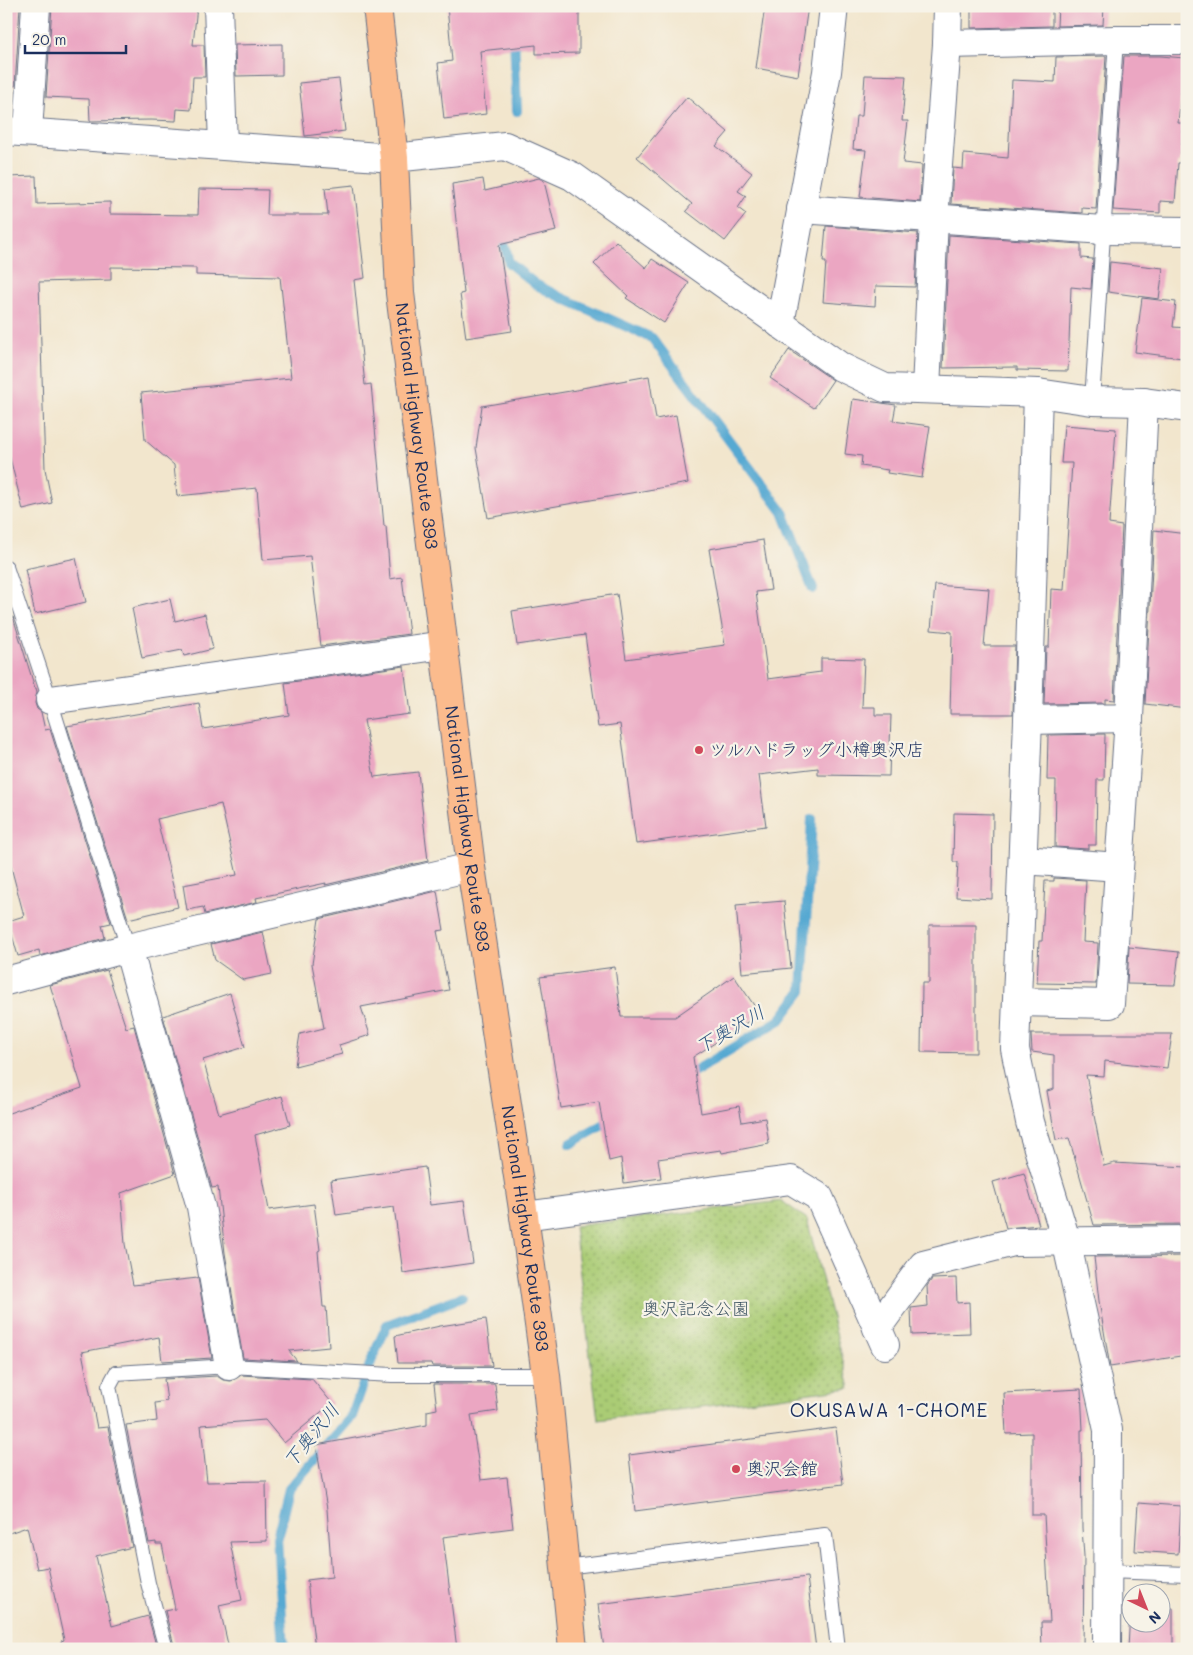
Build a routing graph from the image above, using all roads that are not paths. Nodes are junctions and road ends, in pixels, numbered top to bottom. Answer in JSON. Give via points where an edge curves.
{"nodes":[{"id":1,"x":36,"y":6,"type":"edge"},
{"id":2,"x":218,"y":6,"type":"edge"},
{"id":3,"x":377,"y":6,"type":"edge"},
{"id":4,"x":834,"y":6,"type":"edge"},
{"id":5,"x":948,"y":6,"type":"edge"},
{"id":6,"x":1116,"y":40,"type":"junction"},
{"id":7,"x":1187,"y":40,"type":"edge"},
{"id":8,"x":947,"y":44,"type":"junction"},
{"id":9,"x":17,"y":132,"type":"edge"},
{"id":10,"x":223,"y":145,"type":"junction"},
{"id":11,"x":394,"y":158,"type":"junction"},
{"id":12,"x":801,"y":209,"type":"junction"},
{"id":13,"x":934,"y":219,"type":"junction"},
{"id":14,"x":1104,"y":230,"type":"junction"},
{"id":15,"x":1187,"y":231,"type":"edge"},
{"id":16,"x":780,"y":324,"type":"junction"},
{"id":17,"x":926,"y":389,"type":"junction"},
{"id":18,"x":1038,"y":393,"type":"junction"},
{"id":19,"x":1092,"y":401,"type":"junction"},
{"id":20,"x":1144,"y":402,"type":"junction"},
{"id":21,"x":1187,"y":408,"type":"edge"},
{"id":22,"x":6,"y":567,"type":"edge"},
{"id":23,"x":444,"y":645,"type":"junction"},
{"id":24,"x":50,"y":700,"type":"junction"},
{"id":25,"x":1129,"y":718,"type":"junction"},
{"id":26,"x":1028,"y":720,"type":"junction"},
{"id":27,"x":1022,"y":860,"type":"junction"},
{"id":28,"x":471,"y":867,"type":"junction"},
{"id":29,"x":1119,"y":867,"type":"junction"},
{"id":30,"x":128,"y":948,"type":"junction"},
{"id":31,"x":6,"y":981,"type":"edge"},
{"id":32,"x":1017,"y":1002,"type":"junction"},
{"id":33,"x":524,"y":1216,"type":"junction"},
{"id":34,"x":1066,"y":1240,"type":"junction"},
{"id":35,"x":1187,"y":1240,"type":"edge"},
{"id":36,"x":229,"y":1366,"type":"junction"},
{"id":37,"x":546,"y":1375,"type":"junction"},
{"id":38,"x":565,"y":1567,"type":"junction"},
{"id":39,"x":1107,"y":1571,"type":"junction"},
{"id":40,"x":1187,"y":1574,"type":"edge"},
{"id":41,"x":166,"y":1649,"type":"edge"},
{"id":42,"x":573,"y":1649,"type":"edge"},
{"id":43,"x":838,"y":1649,"type":"edge"},
{"id":44,"x":1107,"y":1649,"type":"edge"}],
"edges":[{"from":1,"to":9,"type":"street"},
{"from":2,"to":10,"type":"street"},
{"from":3,"to":11,"type":"highway","name":"National Highway Route 393"},
{"from":4,"to":12,"type":"street","via":[[827,72]]},
{"from":5,"to":8,"type":"street"},
{"from":6,"to":7,"type":"street"},
{"from":6,"to":8,"type":"street"},
{"from":6,"to":14,"type":"lane"},
{"from":8,"to":13,"type":"street"},
{"from":9,"to":10,"type":"street"},
{"from":10,"to":11,"type":"street"},
{"from":11,"to":16,"type":"street","via":[[505,146],[572,176]]},
{"from":11,"to":23,"type":"highway","name":"National Highway Route 393","via":[[400,293]]},
{"from":12,"to":13,"type":"street"},
{"from":12,"to":16,"type":"street"},
{"from":13,"to":14,"type":"street"},
{"from":13,"to":17,"type":"street"},
{"from":14,"to":15,"type":"street"},
{"from":14,"to":19,"type":"lane"},
{"from":16,"to":17,"type":"street","via":[[841,368],[885,388]]},
{"from":17,"to":18,"type":"street"},
{"from":18,"to":19,"type":"street"},
{"from":18,"to":26,"type":"street"},
{"from":19,"to":20,"type":"street"},
{"from":20,"to":21,"type":"street"},
{"from":20,"to":25,"type":"street"},
{"from":22,"to":24,"type":"lane"},
{"from":23,"to":24,"type":"street"},
{"from":23,"to":28,"type":"highway","name":"National Highway Route 393"},
{"from":24,"to":30,"type":"lane"},
{"from":25,"to":26,"type":"street"},
{"from":25,"to":29,"type":"street"},
{"from":26,"to":27,"type":"street"},
{"from":27,"to":29,"type":"street"},
{"from":27,"to":32,"type":"street"},
{"from":28,"to":30,"type":"street"},
{"from":28,"to":33,"type":"highway","name":"National Highway Route 393"},
{"from":29,"to":32,"type":"street","via":[[1110,1004]]},
{"from":30,"to":31,"type":"street"},
{"from":30,"to":36,"type":"street","via":[[201,1207]]},
{"from":32,"to":34,"type":"street","via":[[1015,1049],[1030,1122]]},
{"from":33,"to":34,"type":"street","via":[[791,1180],[819,1197],[881,1337],[923,1265],[1014,1242]]},
{"from":33,"to":37,"type":"highway","name":"National Highway Route 393"},
{"from":34,"to":35,"type":"street"},
{"from":34,"to":39,"type":"street","via":[[1108,1430]]},
{"from":36,"to":37,"type":"lane","via":[[392,1375]]},
{"from":36,"to":41,"type":"lane","via":[[116,1373],[109,1386],[148,1583]]},
{"from":37,"to":38,"type":"highway","name":"National Highway Route 393"},
{"from":38,"to":42,"type":"highway","name":"National Highway Route 393"},
{"from":38,"to":43,"type":"lane","via":[[825,1535]]},
{"from":39,"to":40,"type":"lane"},
{"from":39,"to":44,"type":"street"}]}
